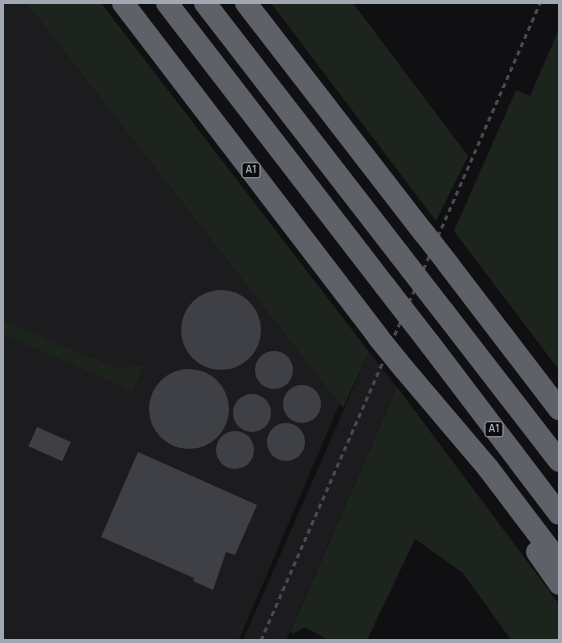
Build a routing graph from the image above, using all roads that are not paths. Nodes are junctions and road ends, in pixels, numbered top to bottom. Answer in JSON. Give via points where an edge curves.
{"nodes":[{"id":1,"x":123,"y":3,"type":"edge"},
{"id":2,"x":167,"y":3,"type":"edge"},
{"id":3,"x":205,"y":3,"type":"edge"},
{"id":4,"x":246,"y":3,"type":"edge"},
{"id":5,"x":559,"y":408,"type":"edge"},
{"id":6,"x":559,"y":461,"type":"edge"},
{"id":7,"x":488,"y":468,"type":"junction"},
{"id":8,"x":559,"y":514,"type":"edge"},
{"id":9,"x":559,"y":562,"type":"edge"},
{"id":10,"x":559,"y":584,"type":"edge"}],
"edges":[{"from":1,"to":7,"type":"highway","number":"A1","bridge":true,"via":[[378,337]]},
{"from":2,"to":8,"type":"highway","number":"A1","bridge":true},
{"from":3,"to":6,"type":"highway","bridge":true},
{"from":4,"to":5,"type":"highway","bridge":true},
{"from":7,"to":9,"type":"highway","number":"A1"},
{"from":7,"to":10,"type":"highway","number":"A1","via":[[524,535]]}]}
